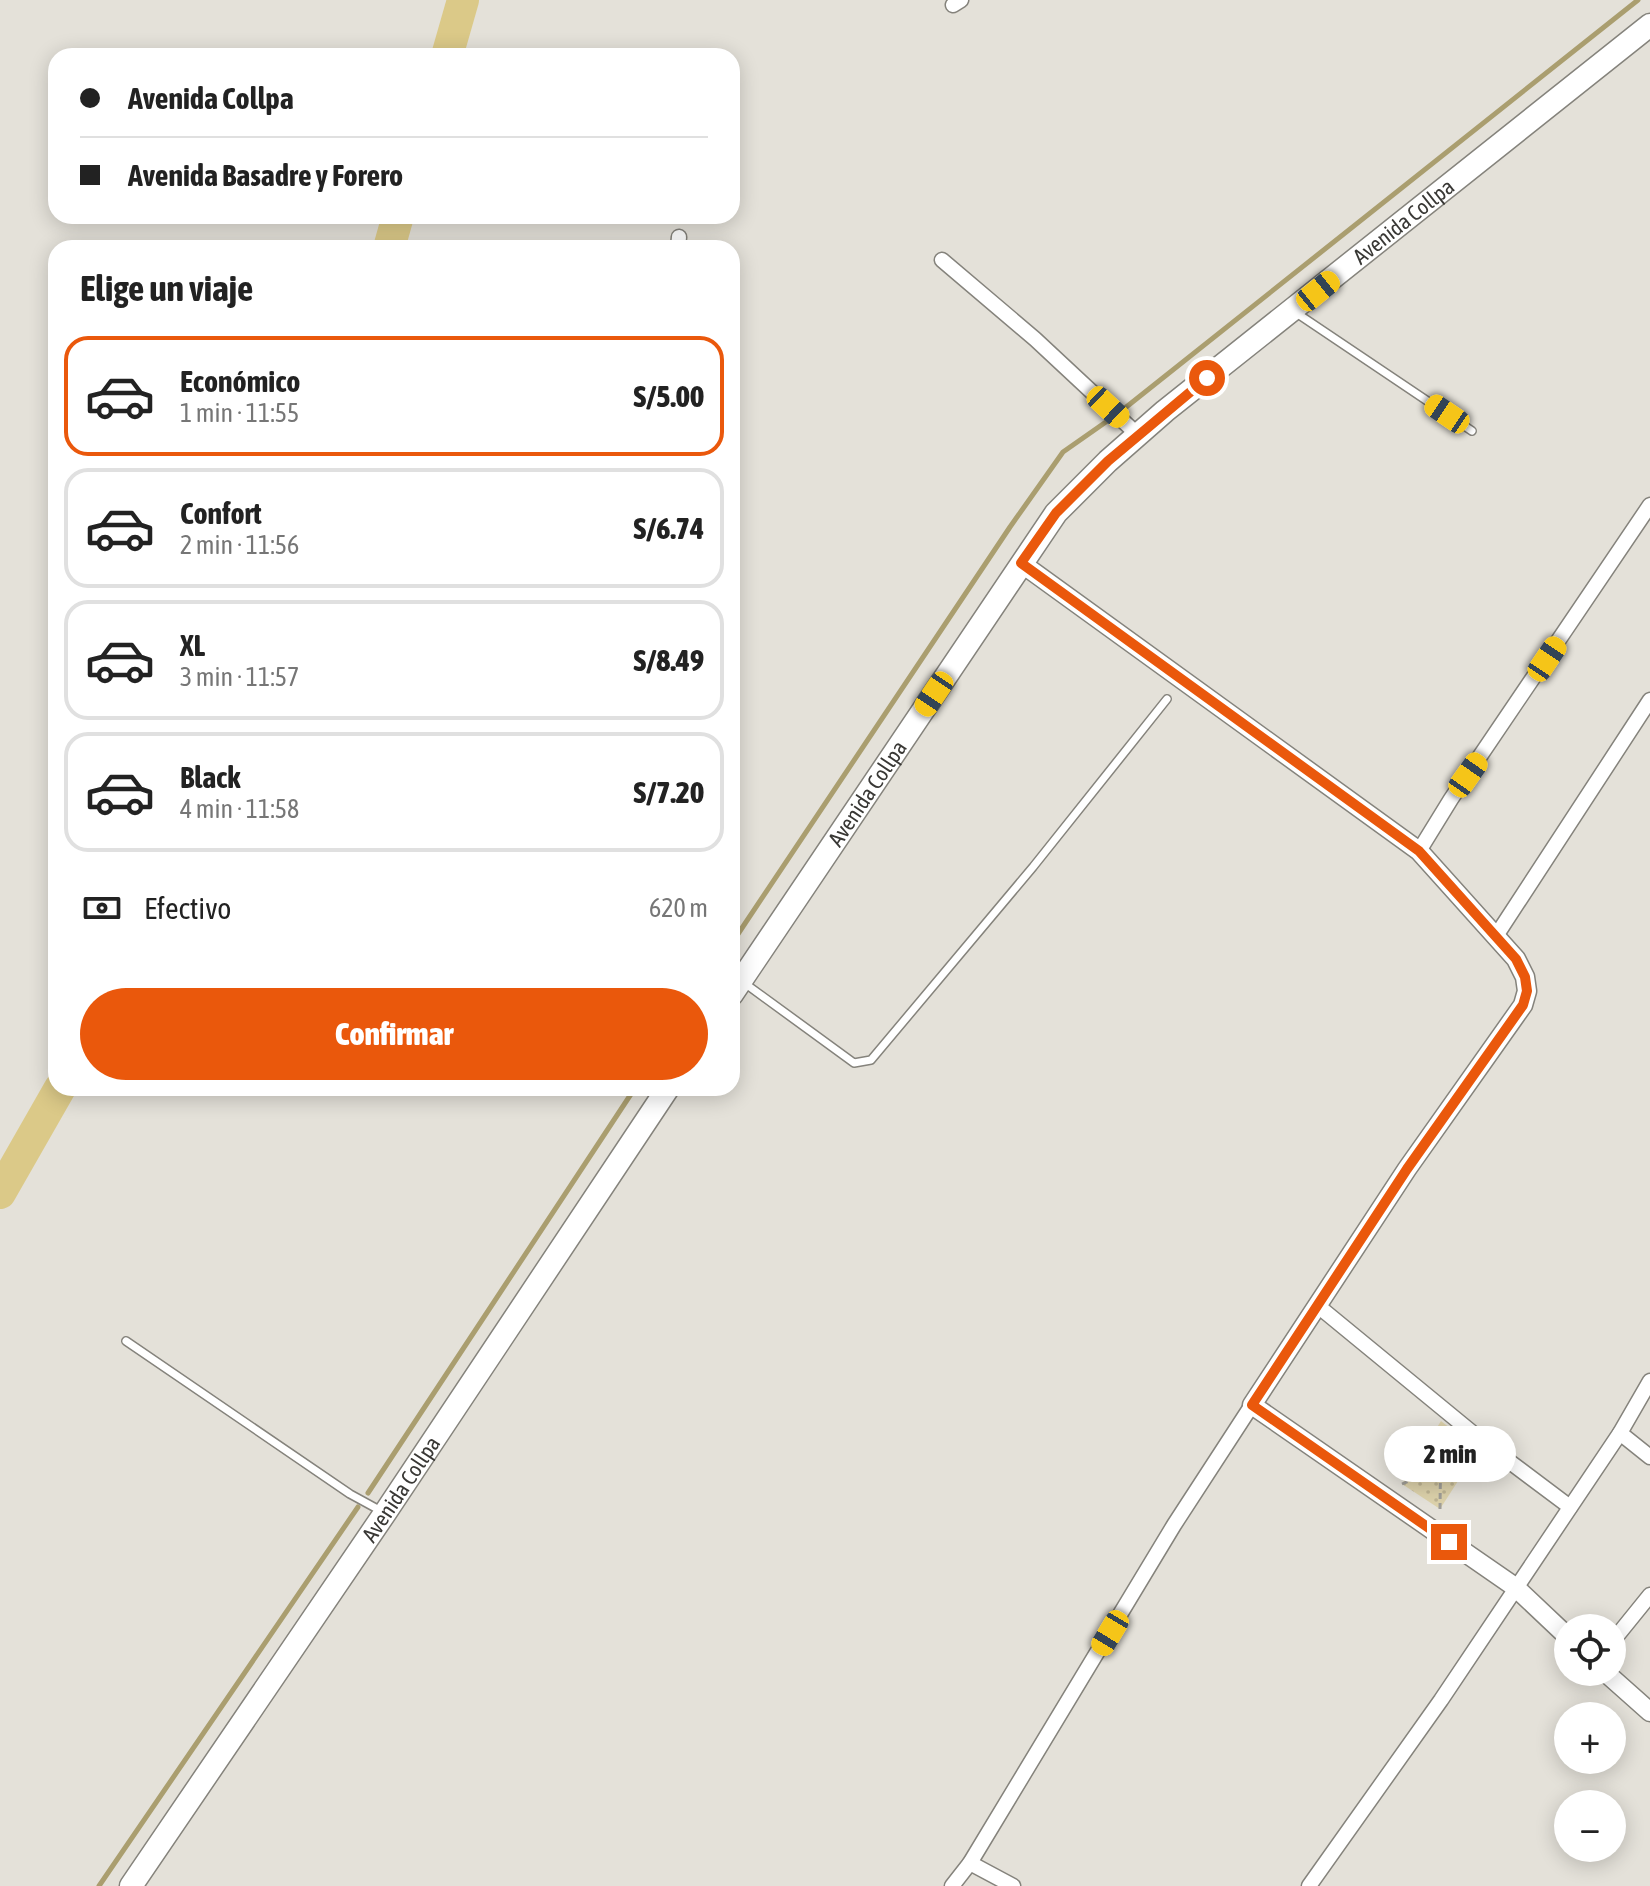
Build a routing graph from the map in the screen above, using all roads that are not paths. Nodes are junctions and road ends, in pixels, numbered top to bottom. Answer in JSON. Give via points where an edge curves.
{"nodes":[{"id":1,"x":1647,"y":32,"type":"edge"},
{"id":2,"x":942,"y":260,"type":"dead end"},
{"id":3,"x":1293,"y":311,"type":"junction"},
{"id":4,"x":1472,"y":431,"type":"dead end"},
{"id":5,"x":1138,"y":435,"type":"junction"},
{"id":6,"x":1650,"y":505,"type":"edge"},
{"id":7,"x":1021,"y":563,"type":"junction"},
{"id":8,"x":1167,"y":699,"type":"dead end"},
{"id":9,"x":1650,"y":700,"type":"edge"},
{"id":10,"x":1419,"y":851,"type":"junction"},
{"id":11,"x":1496,"y":936,"type":"junction"},
{"id":12,"x":740,"y":982,"type":"edge"},
{"id":13,"x":740,"y":991,"type":"edge"},
{"id":14,"x":663,"y":1096,"type":"edge"},
{"id":15,"x":1318,"y":1306,"type":"junction"},
{"id":16,"x":126,"y":1341,"type":"dead end"},
{"id":17,"x":1650,"y":1381,"type":"edge"},
{"id":18,"x":1252,"y":1405,"type":"junction"},
{"id":19,"x":1620,"y":1433,"type":"junction"},
{"id":20,"x":1650,"y":1457,"type":"edge"},
{"id":21,"x":1570,"y":1507,"type":"junction"},
{"id":22,"x":385,"y":1513,"type":"junction"},
{"id":23,"x":1515,"y":1587,"type":"junction"},
{"id":24,"x":1650,"y":1595,"type":"edge"},
{"id":25,"x":1554,"y":1624,"type":"edge"},
{"id":26,"x":1626,"y":1625,"type":"edge"},
{"id":27,"x":1621,"y":1686,"type":"edge"},
{"id":28,"x":1650,"y":1712,"type":"edge"},
{"id":29,"x":970,"y":1863,"type":"junction"},
{"id":30,"x":131,"y":1886,"type":"edge"},
{"id":31,"x":952,"y":1886,"type":"edge"},
{"id":32,"x":1013,"y":1886,"type":"edge"},
{"id":33,"x":1309,"y":1886,"type":"edge"}],
"edges":[{"from":1,"to":3,"type":"main road","name":"Avenida Collpa"},
{"from":2,"to":5,"type":"street"},
{"from":3,"to":4,"type":"lane"},
{"from":3,"to":5,"type":"main road","name":"Avenida Collpa"},
{"from":5,"to":7,"type":"main road","name":"Avenida Collpa","via":[[1056,513]]},
{"from":6,"to":10,"type":"street"},
{"from":7,"to":10,"type":"street"},
{"from":7,"to":12,"type":"main road","name":"Avenida Collpa"},
{"from":8,"to":13,"type":"lane","via":[[871,1060],[854,1063]]},
{"from":9,"to":11,"type":"street"},
{"from":10,"to":11,"type":"street"},
{"from":11,"to":15,"type":"street","via":[[1525,977],[1527,991],[1516,1015]]},
{"from":14,"to":22,"type":"main road","name":"Avenida Collpa"},
{"from":15,"to":18,"type":"street"},
{"from":15,"to":21,"type":"street"},
{"from":16,"to":22,"type":"lane"},
{"from":17,"to":19,"type":"street"},
{"from":18,"to":23,"type":"street"},
{"from":18,"to":29,"type":"street"},
{"from":19,"to":20,"type":"street"},
{"from":19,"to":21,"type":"street"},
{"from":21,"to":23,"type":"street"},
{"from":22,"to":30,"type":"main road","name":"Avenida Collpa"},
{"from":23,"to":25,"type":"street"},
{"from":23,"to":33,"type":"street"},
{"from":24,"to":26,"type":"street"},
{"from":27,"to":28,"type":"street"},
{"from":29,"to":31,"type":"street"},
{"from":29,"to":32,"type":"street"}]}
